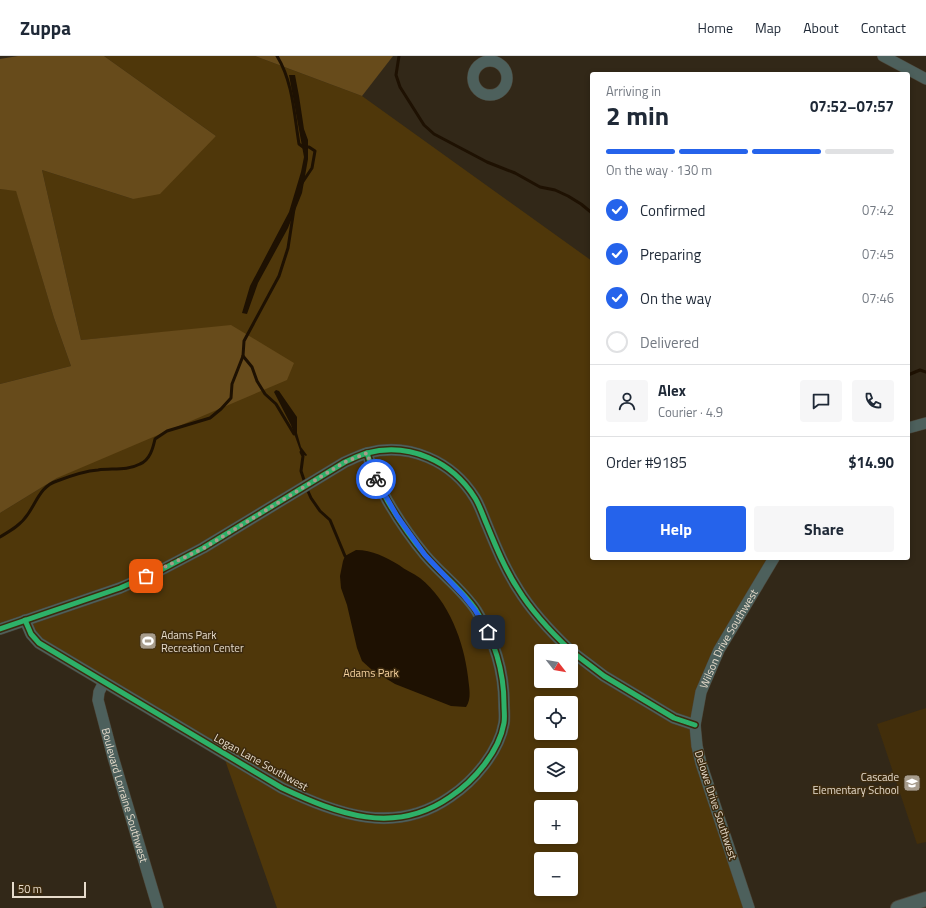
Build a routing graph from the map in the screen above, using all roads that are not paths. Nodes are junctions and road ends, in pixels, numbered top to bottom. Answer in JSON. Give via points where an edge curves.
{"nodes":[{"id":1,"x":883,"y":56,"type":"edge"},
{"id":2,"x":926,"y":79,"type":"edge"},
{"id":3,"x":926,"y":423,"type":"edge"},
{"id":4,"x":910,"y":427,"type":"edge"},
{"id":5,"x":367,"y":453,"type":"junction"},
{"id":6,"x":773,"y":560,"type":"edge"},
{"id":7,"x":25,"y":620,"type":"junction"},
{"id":8,"x":0,"y":629,"type":"edge"},
{"id":9,"x":564,"y":644,"type":"edge"},
{"id":10,"x":578,"y":656,"type":"edge"},
{"id":11,"x":104,"y":682,"type":"junction"},
{"id":12,"x":695,"y":725,"type":"junction"},
{"id":13,"x":926,"y":899,"type":"edge"},
{"id":14,"x":158,"y":908,"type":"edge"},
{"id":15,"x":749,"y":908,"type":"edge"},
{"id":16,"x":898,"y":908,"type":"edge"}],
"edges":[{"from":1,"to":2,"type":"street"},
{"from":3,"to":4,"type":"street"},
{"from":5,"to":7,"type":"street","via":[[345,462],[204,548],[159,571],[120,588]]},
{"from":5,"to":9,"type":"street","via":[[389,450],[412,452],[433,459],[452,471],[476,499],[518,589],[543,623]]},
{"from":5,"to":11,"type":"street","name":"Logan Lane Southwest","via":[[378,483],[397,516],[425,555],[475,610],[488,632],[497,655],[504,688],[504,723],[488,759],[476,776],[463,788],[438,806],[410,816],[377,818],[344,813],[282,788]]},
{"from":6,"to":12,"type":"street","name":"Wilson Drive Southwest","via":[[715,656],[701,692]]},
{"from":7,"to":8,"type":"street"},
{"from":7,"to":11,"type":"street","name":"Logan Lane Southwest","via":[[31,634],[39,643]]},
{"from":10,"to":12,"type":"street","via":[[604,676],[662,711]]},
{"from":11,"to":14,"type":"street","name":"Boulevard Lorraine Southwest","via":[[98,700]]},
{"from":12,"to":15,"type":"street","name":"Delowe Drive Southwest","via":[[701,763]]},
{"from":13,"to":16,"type":"street"}]}
